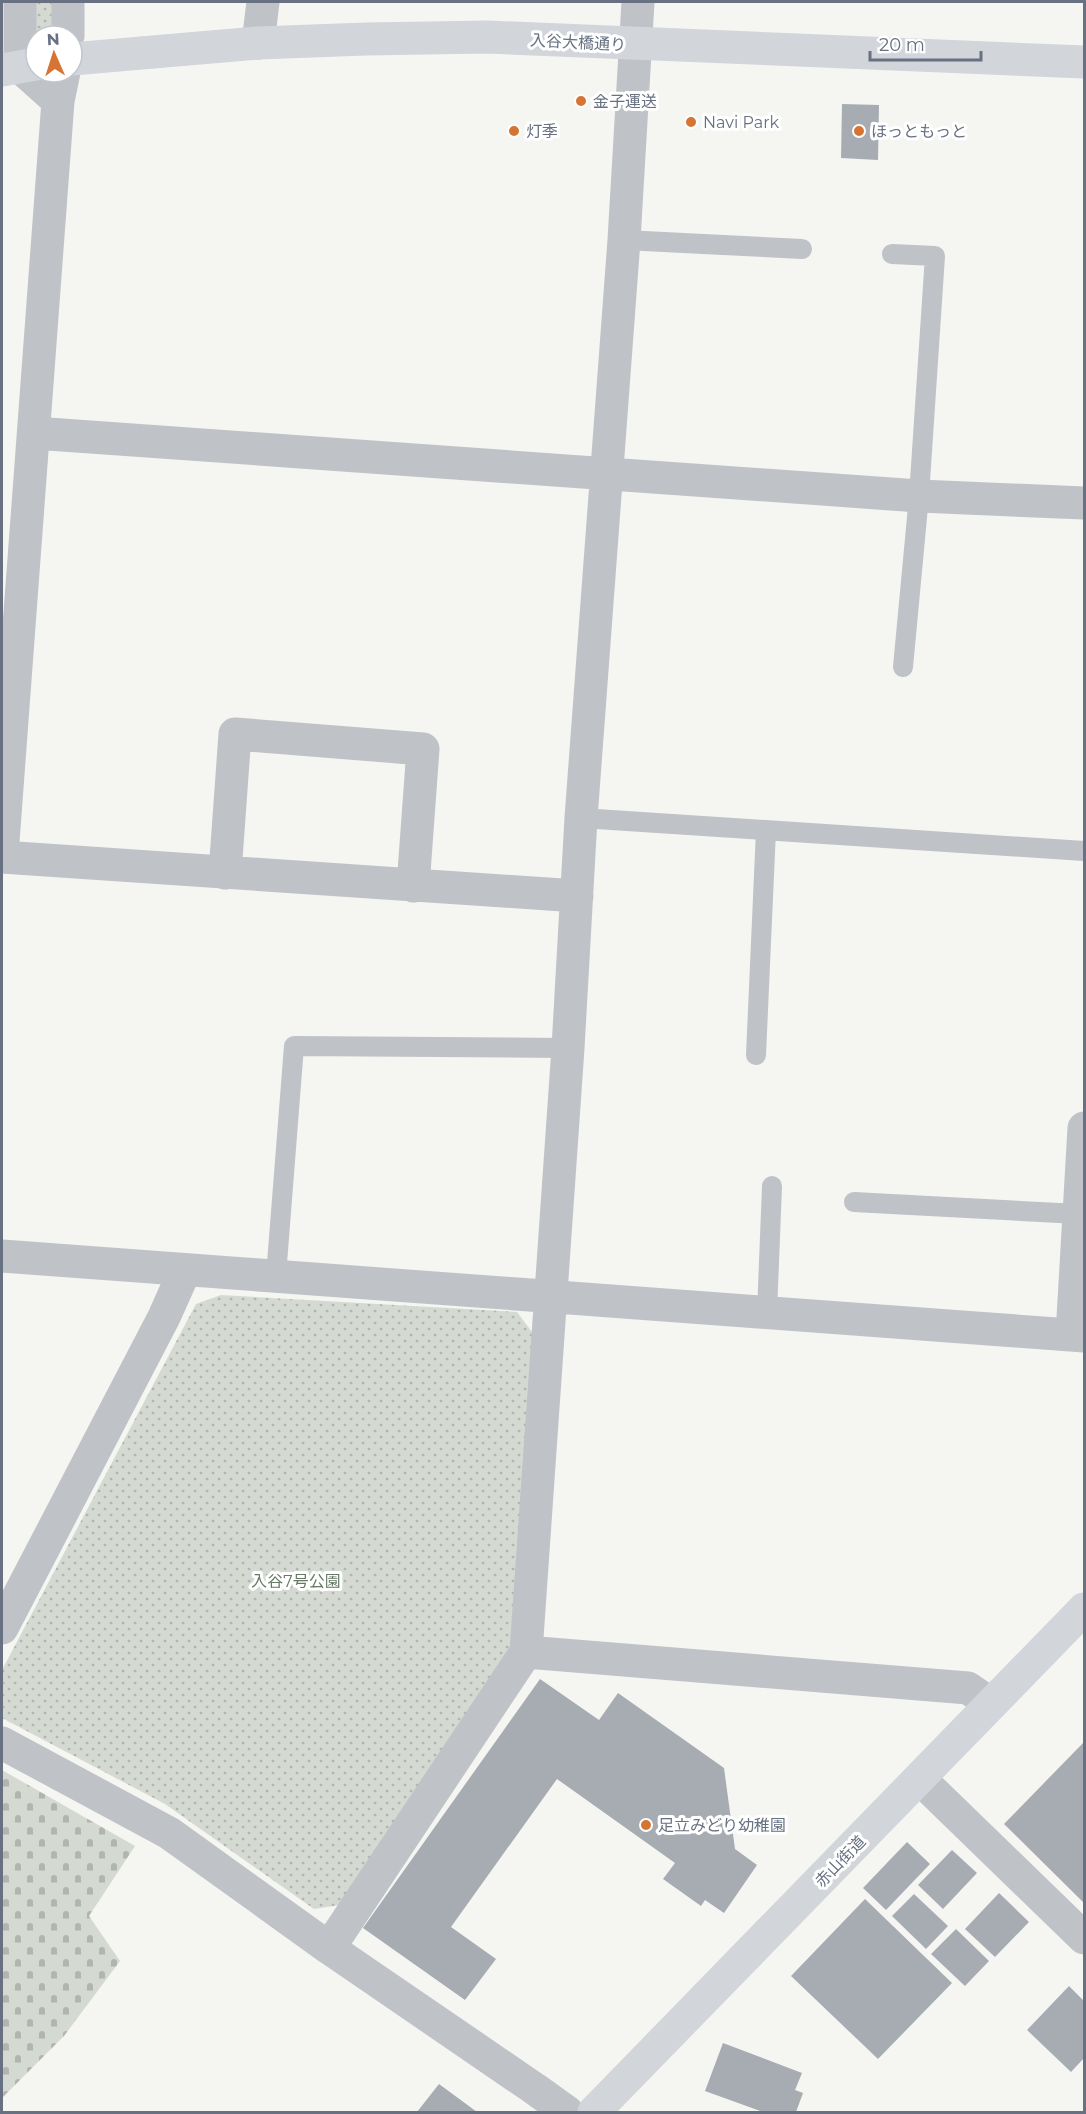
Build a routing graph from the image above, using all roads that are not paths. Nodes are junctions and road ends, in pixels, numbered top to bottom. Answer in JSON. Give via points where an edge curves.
{"nodes":[{"id":1,"x":20,"y":2,"type":"edge"},
{"id":2,"x":68,"y":2,"type":"edge"},
{"id":3,"x":262,"y":2,"type":"edge"},
{"id":4,"x":638,"y":2,"type":"edge"},
{"id":5,"x":68,"y":24,"type":"edge"},
{"id":6,"x":258,"y":43,"type":"junction"},
{"id":7,"x":636,"y":45,"type":"junction"},
{"id":8,"x":84,"y":58,"type":"edge"},
{"id":9,"x":1084,"y":62,"type":"edge"},
{"id":10,"x":19,"y":67,"type":"edge"},
{"id":11,"x":61,"y":86,"type":"edge"},
{"id":12,"x":624,"y":240,"type":"junction"},
{"id":13,"x":802,"y":249,"type":"dead end"},
{"id":14,"x":892,"y":254,"type":"dead end"},
{"id":15,"x":34,"y":433,"type":"junction"},
{"id":16,"x":606,"y":473,"type":"junction"},
{"id":17,"x":919,"y":496,"type":"junction"},
{"id":18,"x":1084,"y":503,"type":"edge"},
{"id":19,"x":903,"y":667,"type":"dead end"},
{"id":20,"x":581,"y":818,"type":"junction"},
{"id":21,"x":766,"y":830,"type":"junction"},
{"id":22,"x":1084,"y":851,"type":"edge"},
{"id":23,"x":2,"y":856,"type":"edge"},
{"id":24,"x":225,"y":873,"type":"junction"},
{"id":25,"x":413,"y":886,"type":"junction"},
{"id":26,"x":577,"y":896,"type":"junction"},
{"id":27,"x":568,"y":1048,"type":"junction"},
{"id":28,"x":756,"y":1054,"type":"dead end"},
{"id":29,"x":1084,"y":1128,"type":"edge"},
{"id":30,"x":772,"y":1186,"type":"dead end"},
{"id":31,"x":854,"y":1202,"type":"dead end"},
{"id":32,"x":1078,"y":1214,"type":"junction"},
{"id":33,"x":2,"y":1256,"type":"edge"},
{"id":34,"x":185,"y":1270,"type":"junction"},
{"id":35,"x":276,"y":1276,"type":"junction"},
{"id":36,"x":551,"y":1296,"type":"junction"},
{"id":37,"x":766,"y":1313,"type":"junction"},
{"id":38,"x":1078,"y":1336,"type":"edge"},
{"id":39,"x":1084,"y":1609,"type":"edge"},
{"id":40,"x":2,"y":1628,"type":"edge"},
{"id":41,"x":526,"y":1652,"type":"junction"},
{"id":42,"x":991,"y":1704,"type":"junction"},
{"id":43,"x":2,"y":1743,"type":"edge"},
{"id":44,"x":920,"y":1779,"type":"junction"},
{"id":45,"x":1084,"y":1938,"type":"edge"},
{"id":46,"x":329,"y":1948,"type":"junction"},
{"id":47,"x":567,"y":2112,"type":"edge"},
{"id":48,"x":594,"y":2112,"type":"edge"}],
"edges":[{"from":1,"to":10,"type":"street"},
{"from":2,"to":5,"type":"street"},
{"from":3,"to":6,"type":"street"},
{"from":4,"to":7,"type":"street"},
{"from":6,"to":7,"type":"street","name":"入谷大橋通り","via":[[487,37]]},
{"from":6,"to":8,"type":"street","name":"入谷大橋通り"},
{"from":7,"to":9,"type":"street","name":"入谷大橋通り"},
{"from":7,"to":12,"type":"street"},
{"from":10,"to":11,"type":"street"},
{"from":11,"to":15,"type":"street"},
{"from":12,"to":13,"type":"lane"},
{"from":12,"to":16,"type":"street"},
{"from":14,"to":17,"type":"lane","via":[[935,256]]},
{"from":15,"to":16,"type":"street"},
{"from":15,"to":23,"type":"street"},
{"from":16,"to":17,"type":"street"},
{"from":16,"to":20,"type":"street"},
{"from":17,"to":18,"type":"street"},
{"from":17,"to":19,"type":"lane"},
{"from":20,"to":21,"type":"lane"},
{"from":20,"to":26,"type":"street"},
{"from":21,"to":22,"type":"lane"},
{"from":21,"to":28,"type":"lane"},
{"from":23,"to":24,"type":"street"},
{"from":24,"to":25,"type":"street"},
{"from":24,"to":25,"type":"street","via":[[235,734],[423,749]]},
{"from":25,"to":26,"type":"street"},
{"from":26,"to":27,"type":"street"},
{"from":27,"to":35,"type":"lane","via":[[294,1046]]},
{"from":27,"to":36,"type":"street"},
{"from":29,"to":32,"type":"street"},
{"from":30,"to":37,"type":"lane"},
{"from":31,"to":32,"type":"lane"},
{"from":32,"to":38,"type":"street"},
{"from":33,"to":34,"type":"street"},
{"from":34,"to":35,"type":"street"},
{"from":34,"to":40,"type":"street"},
{"from":35,"to":36,"type":"street"},
{"from":36,"to":37,"type":"street"},
{"from":36,"to":41,"type":"street"},
{"from":37,"to":38,"type":"street"},
{"from":39,"to":42,"type":"street","name":"赤山街道"},
{"from":41,"to":42,"type":"street","via":[[968,1688]]},
{"from":41,"to":46,"type":"street"},
{"from":42,"to":44,"type":"street","name":"赤山街道"},
{"from":43,"to":46,"type":"street","via":[[169,1833]]},
{"from":44,"to":45,"type":"street"},
{"from":44,"to":48,"type":"street","name":"赤山街道"},
{"from":46,"to":47,"type":"street"}]}
